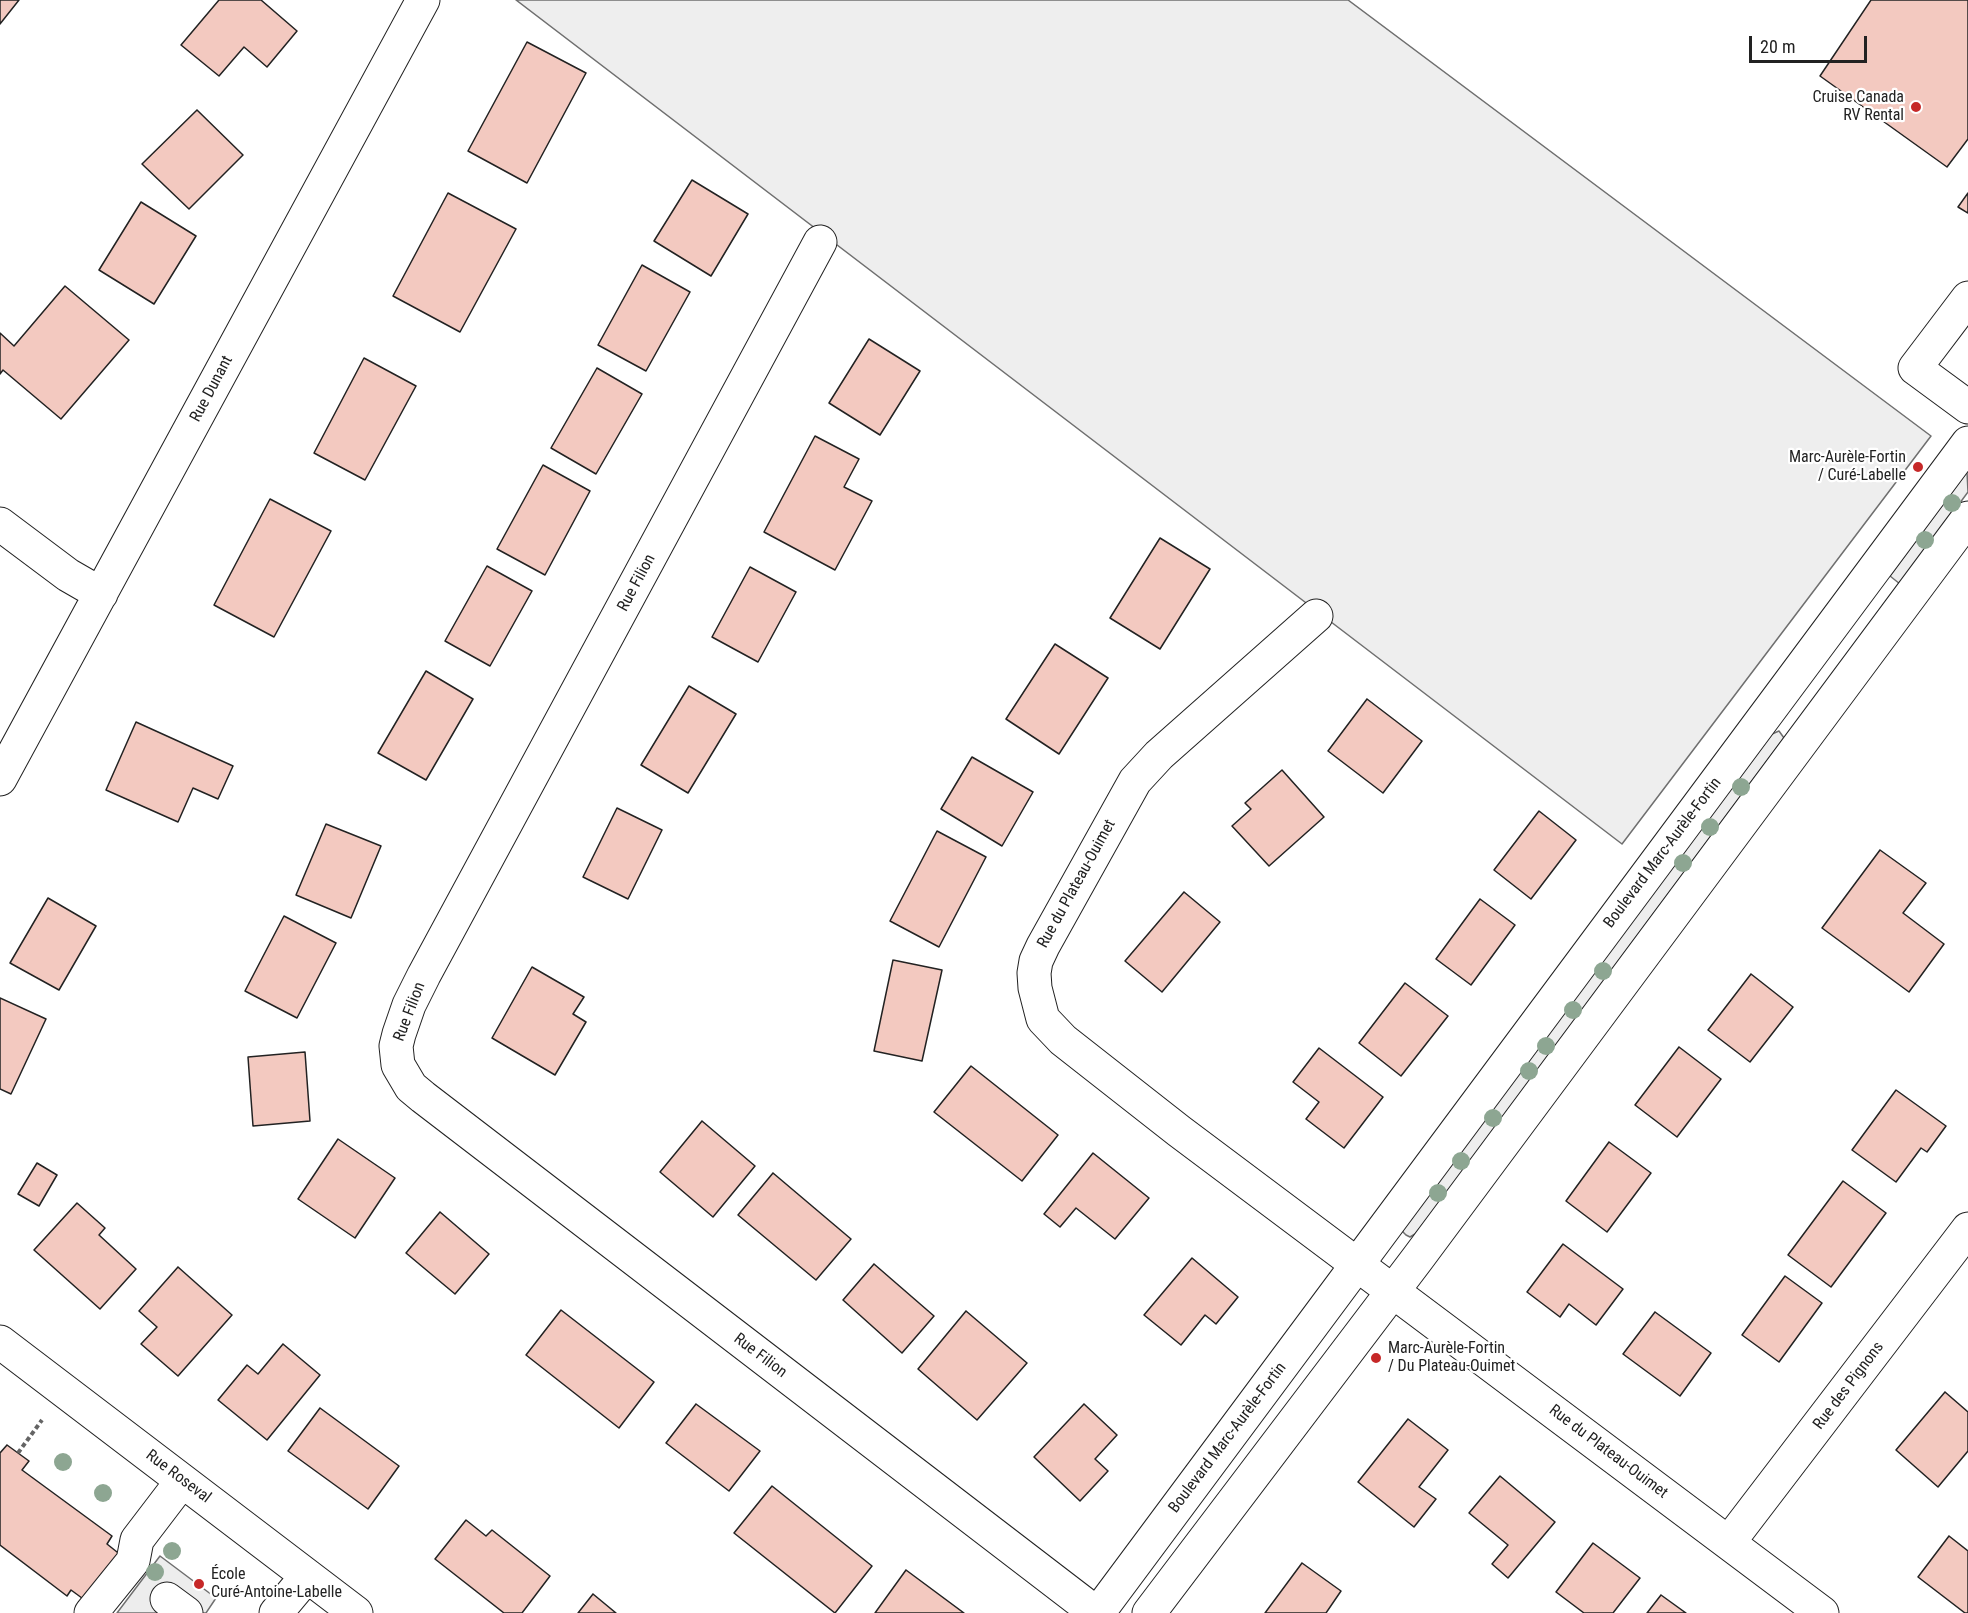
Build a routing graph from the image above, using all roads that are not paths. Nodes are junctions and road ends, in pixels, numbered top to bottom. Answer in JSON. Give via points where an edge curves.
{"nodes":[{"id":1,"x":423,"y":0,"type":"edge"},
{"id":2,"x":820,"y":242,"type":"dead end"},
{"id":3,"x":1968,"y":298,"type":"edge"},
{"id":4,"x":1968,"y":407,"type":"edge"},
{"id":5,"x":1968,"y":443,"type":"edge"},
{"id":6,"x":1968,"y":518,"type":"edge"},
{"id":7,"x":0,"y":524,"type":"edge"},
{"id":8,"x":101,"y":594,"type":"junction"},
{"id":9,"x":1316,"y":616,"type":"dead end"},
{"id":10,"x":0,"y":779,"type":"edge"},
{"id":11,"x":1968,"y":1229,"type":"edge"},
{"id":12,"x":1357,"y":1263,"type":"junction"},
{"id":13,"x":1393,"y":1290,"type":"junction"},
{"id":14,"x":0,"y":1342,"type":"edge"},
{"id":15,"x":182,"y":1481,"type":"junction"},
{"id":16,"x":1729,"y":1542,"type":"junction"},
{"id":17,"x":307,"y":1576,"type":"junction"},
{"id":18,"x":91,"y":1613,"type":"edge"},
{"id":19,"x":276,"y":1613,"type":"edge"},
{"id":20,"x":356,"y":1613,"type":"edge"},
{"id":21,"x":1097,"y":1613,"type":"edge"},
{"id":22,"x":1149,"y":1613,"type":"edge"},
{"id":23,"x":1822,"y":1613,"type":"edge"}],
"edges":[{"from":1,"to":8,"type":"street","name":"Rue Dunant"},
{"from":2,"to":21,"type":"street","name":"Rue Filion","via":[[424,975],[399,1034],[399,1065],[411,1087],[423,1097]]},
{"from":3,"to":4,"type":"street","via":[[1915,368]]},
{"from":5,"to":12,"type":"street","name":"Boulevard Marc-Aurèle-Fortin"},
{"from":6,"to":13,"type":"street"},
{"from":7,"to":8,"type":"street","via":[[68,576]]},
{"from":8,"to":10,"type":"street","name":"Rue Dunant"},
{"from":9,"to":12,"type":"street","name":"Rue du Plateau-Ouimet","via":[[1159,755],[1135,781],[1042,946],[1034,973],[1043,1019],[1052,1030],[1179,1131]]},
{"from":11,"to":16,"type":"street","name":"Rue des Pignons"},
{"from":12,"to":13,"type":"street"},
{"from":12,"to":21,"type":"street","name":"Boulevard Marc-Aurèle-Fortin"},
{"from":13,"to":16,"type":"street","name":"Rue du Plateau-Ouimet"},
{"from":13,"to":22,"type":"street"},
{"from":14,"to":15,"type":"street","name":"Rue Roseval"},
{"from":15,"to":17,"type":"street","name":"Rue Roseval"},
{"from":15,"to":18,"type":"street","via":[[126,1545],[133,1561]]},
{"from":16,"to":23,"type":"street","name":"Rue du Plateau-Ouimet"},
{"from":17,"to":19,"type":"street"},
{"from":17,"to":20,"type":"street","name":"Rue Roseval"}]}
